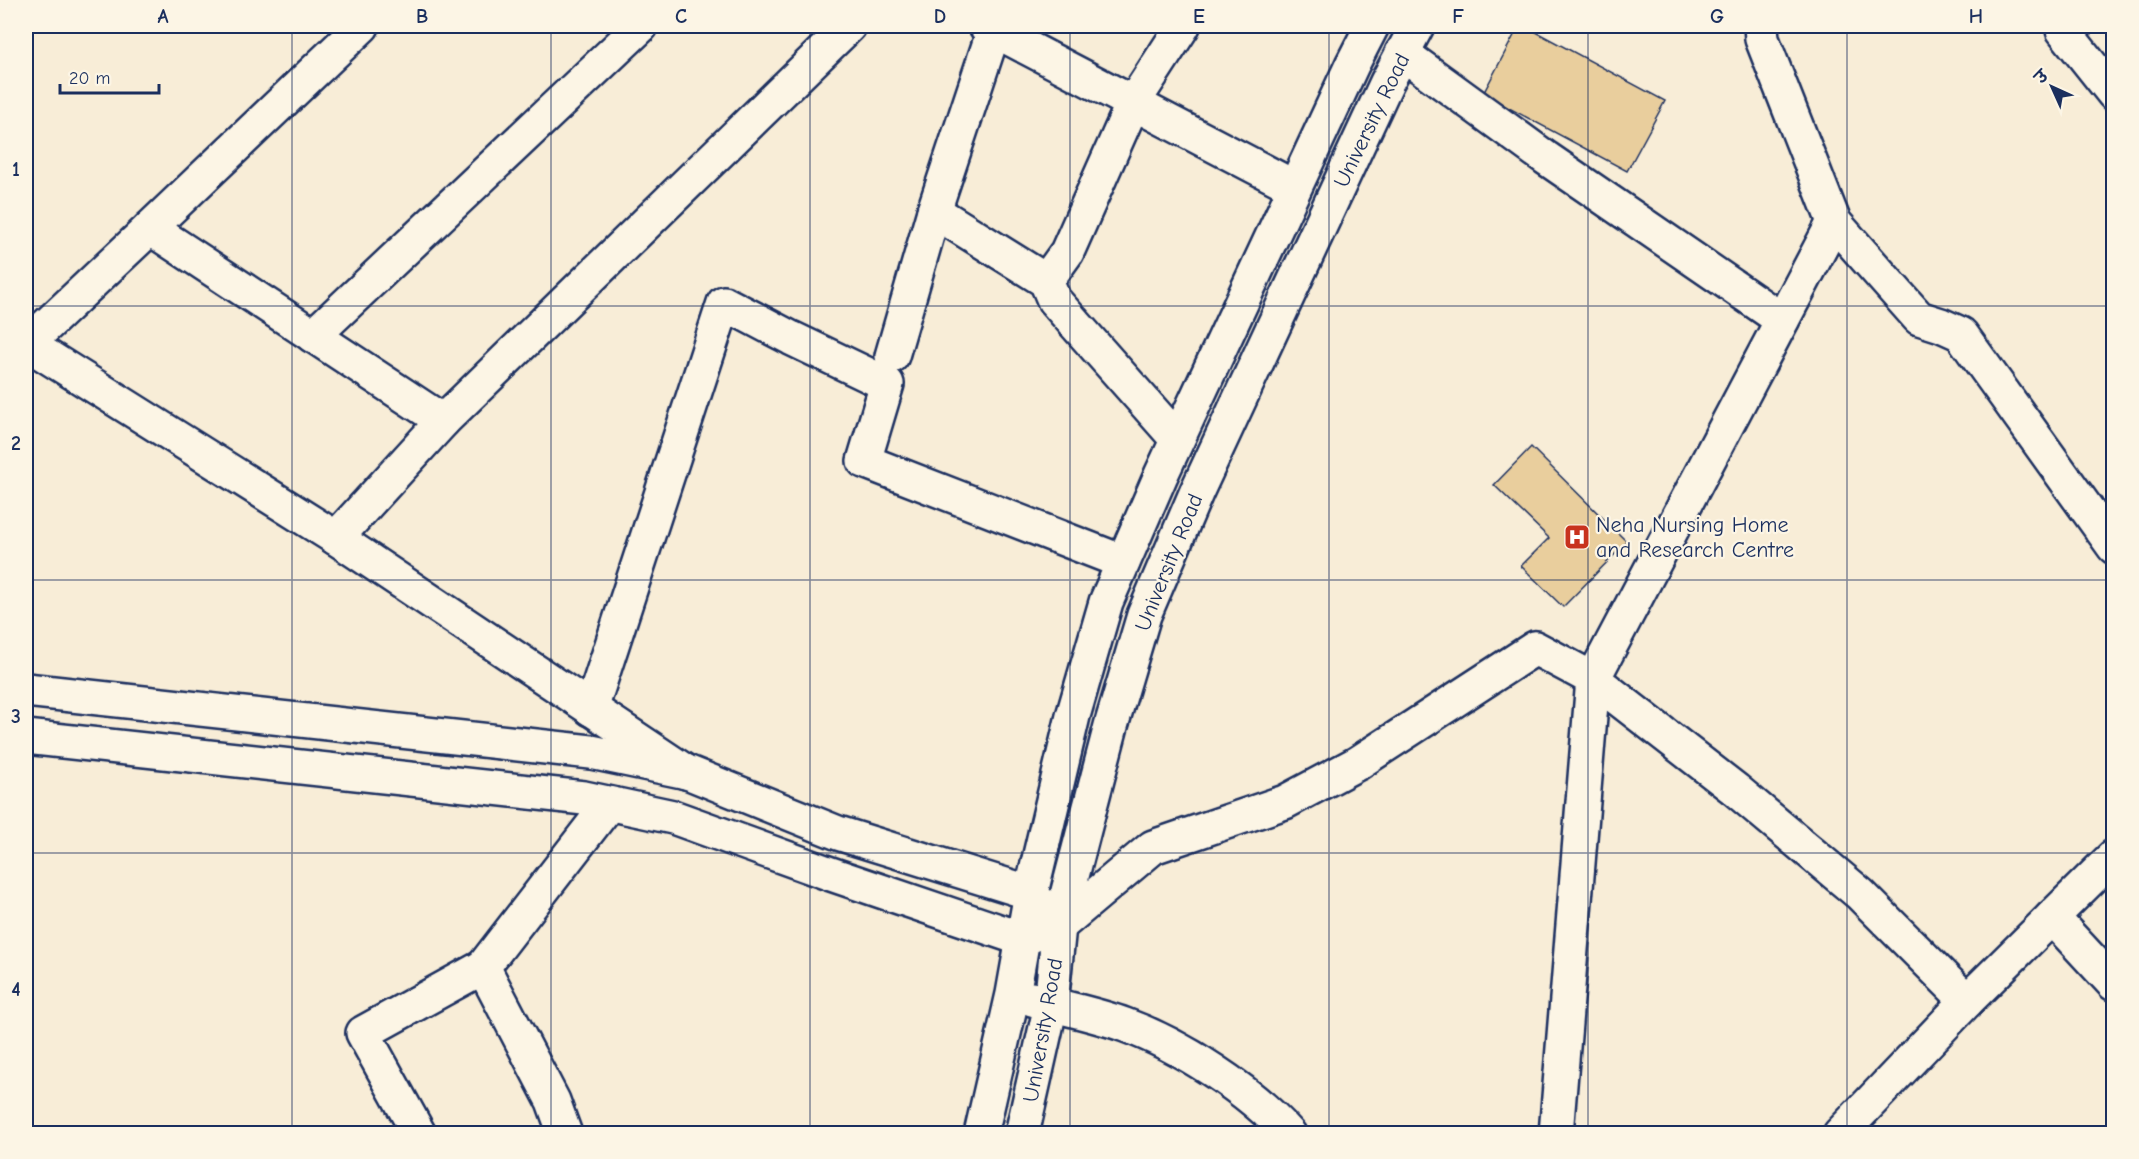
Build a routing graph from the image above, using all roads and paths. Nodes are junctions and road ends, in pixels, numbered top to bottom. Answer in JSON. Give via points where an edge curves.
{"nodes":[{"id":1,"x":362,"y":26,"type":"edge"},
{"id":2,"x":641,"y":26,"type":"edge"},
{"id":3,"x":849,"y":26,"type":"edge"},
{"id":4,"x":1183,"y":26,"type":"edge"},
{"id":5,"x":1372,"y":26,"type":"edge"},
{"id":6,"x":1761,"y":26,"type":"edge"},
{"id":7,"x":2062,"y":27,"type":"edge"},
{"id":8,"x":990,"y":28,"type":"edge"},
{"id":9,"x":1410,"y":40,"type":"edge"},
{"id":10,"x":2114,"y":94,"type":"edge"},
{"id":11,"x":1133,"y":103,"type":"junction"},
{"id":12,"x":1294,"y":187,"type":"junction"},
{"id":13,"x":934,"y":211,"type":"junction"},
{"id":14,"x":1834,"y":222,"type":"junction"},
{"id":15,"x":150,"y":228,"type":"junction"},
{"id":16,"x":1046,"y":281,"type":"junction"},
{"id":17,"x":1782,"y":320,"type":"junction"},
{"id":18,"x":313,"y":336,"type":"junction"},
{"id":19,"x":26,"y":343,"type":"edge"},
{"id":20,"x":892,"y":356,"type":"dead end"},
{"id":21,"x":442,"y":421,"type":"junction"},
{"id":22,"x":1177,"y":439,"type":"junction"},
{"id":23,"x":336,"y":538,"type":"junction"},
{"id":24,"x":2113,"y":544,"type":"edge"},
{"id":25,"x":1123,"y":562,"type":"junction"},
{"id":26,"x":1593,"y":679,"type":"junction"},
{"id":27,"x":26,"y":690,"type":"edge"},
{"id":28,"x":591,"y":709,"type":"junction"},
{"id":29,"x":26,"y":737,"type":"edge"},
{"id":30,"x":687,"y":772,"type":"junction"},
{"id":31,"x":609,"y":804,"type":"junction"},
{"id":32,"x":2114,"y":856,"type":"edge"},
{"id":33,"x":1030,"y":893,"type":"junction"},
{"id":34,"x":2052,"y":917,"type":"junction"},
{"id":35,"x":1059,"y":926,"type":"junction"},
{"id":36,"x":1022,"y":939,"type":"junction"},
{"id":37,"x":483,"y":967,"type":"junction"},
{"id":38,"x":2114,"y":984,"type":"edge"},
{"id":39,"x":1013,"y":994,"type":"junction"},
{"id":40,"x":1967,"y":1001,"type":"junction"},
{"id":41,"x":1052,"y":1005,"type":"junction"},
{"id":42,"x":418,"y":1134,"type":"edge"},
{"id":43,"x":565,"y":1134,"type":"edge"},
{"id":44,"x":981,"y":1134,"type":"edge"},
{"id":45,"x":1022,"y":1134,"type":"edge"},
{"id":46,"x":1289,"y":1134,"type":"edge"},
{"id":47,"x":1556,"y":1134,"type":"edge"},
{"id":48,"x":1840,"y":1134,"type":"edge"}],
"edges":[{"from":1,"to":15,"type":"street"},
{"from":2,"to":18,"type":"street"},
{"from":3,"to":21,"type":"street"},
{"from":4,"to":11,"type":"street"},
{"from":5,"to":12,"type":"street","name":"University Road"},
{"from":6,"to":14,"type":"street","via":[[1762,39]]},
{"from":7,"to":10,"type":"street"},
{"from":8,"to":11,"type":"street"},
{"from":8,"to":13,"type":"street"},
{"from":9,"to":17,"type":"street","via":[[1546,158]]},
{"from":9,"to":35,"type":"street","name":"University Road","via":[[1202,480],[1144,615]]},
{"from":11,"to":12,"type":"street"},
{"from":11,"to":16,"type":"street","via":[[1067,252]]},
{"from":12,"to":22,"type":"street","name":"University Road"},
{"from":13,"to":16,"type":"street"},
{"from":13,"to":20,"type":"street"},
{"from":14,"to":17,"type":"street"},
{"from":14,"to":24,"type":"street","via":[[1919,318],[1961,334]]},
{"from":15,"to":18,"type":"street"},
{"from":15,"to":19,"type":"street"},
{"from":16,"to":22,"type":"street","via":[[1054,300]]},
{"from":17,"to":26,"type":"street"},
{"from":18,"to":21,"type":"street"},
{"from":19,"to":23,"type":"street"},
{"from":21,"to":23,"type":"street"},
{"from":22,"to":25,"type":"street","name":"University Road"},
{"from":23,"to":28,"type":"street"},
{"from":25,"to":28,"type":"street","via":[[864,461],[887,384],[724,303]]},
{"from":25,"to":33,"type":"street","name":"University Road","via":[[1106,602],[1073,716]]},
{"from":26,"to":35,"type":"street","via":[[1535,648],[1358,763],[1285,802],[1153,847]]},
{"from":26,"to":40,"type":"street","via":[[1736,790],[1860,894]]},
{"from":26,"to":47,"type":"street"},
{"from":27,"to":30,"type":"street","via":[[591,752]]},
{"from":28,"to":30,"type":"street"},
{"from":29,"to":31,"type":"street","via":[[584,798]]},
{"from":30,"to":33,"type":"street","via":[[838,833]]},
{"from":31,"to":36,"type":"street","via":[[673,817]]},
{"from":31,"to":37,"type":"street"},
{"from":32,"to":34,"type":"street"},
{"from":33,"to":35,"type":"street"},
{"from":33,"to":36,"type":"street","name":"University Road"},
{"from":34,"to":38,"type":"street"},
{"from":34,"to":40,"type":"street"},
{"from":35,"to":36,"type":"street"},
{"from":35,"to":41,"type":"street","name":"University Road"},
{"from":36,"to":39,"type":"street","name":"University Road"},
{"from":37,"to":42,"type":"street","via":[[363,1033]]},
{"from":37,"to":43,"type":"street","via":[[553,1101]]},
{"from":39,"to":41,"type":"street"},
{"from":39,"to":44,"type":"street","name":"University Road"},
{"from":40,"to":48,"type":"street"},
{"from":41,"to":45,"type":"street","name":"University Road"},
{"from":41,"to":46,"type":"street","via":[[1125,1025],[1198,1060],[1273,1116]]}]}
